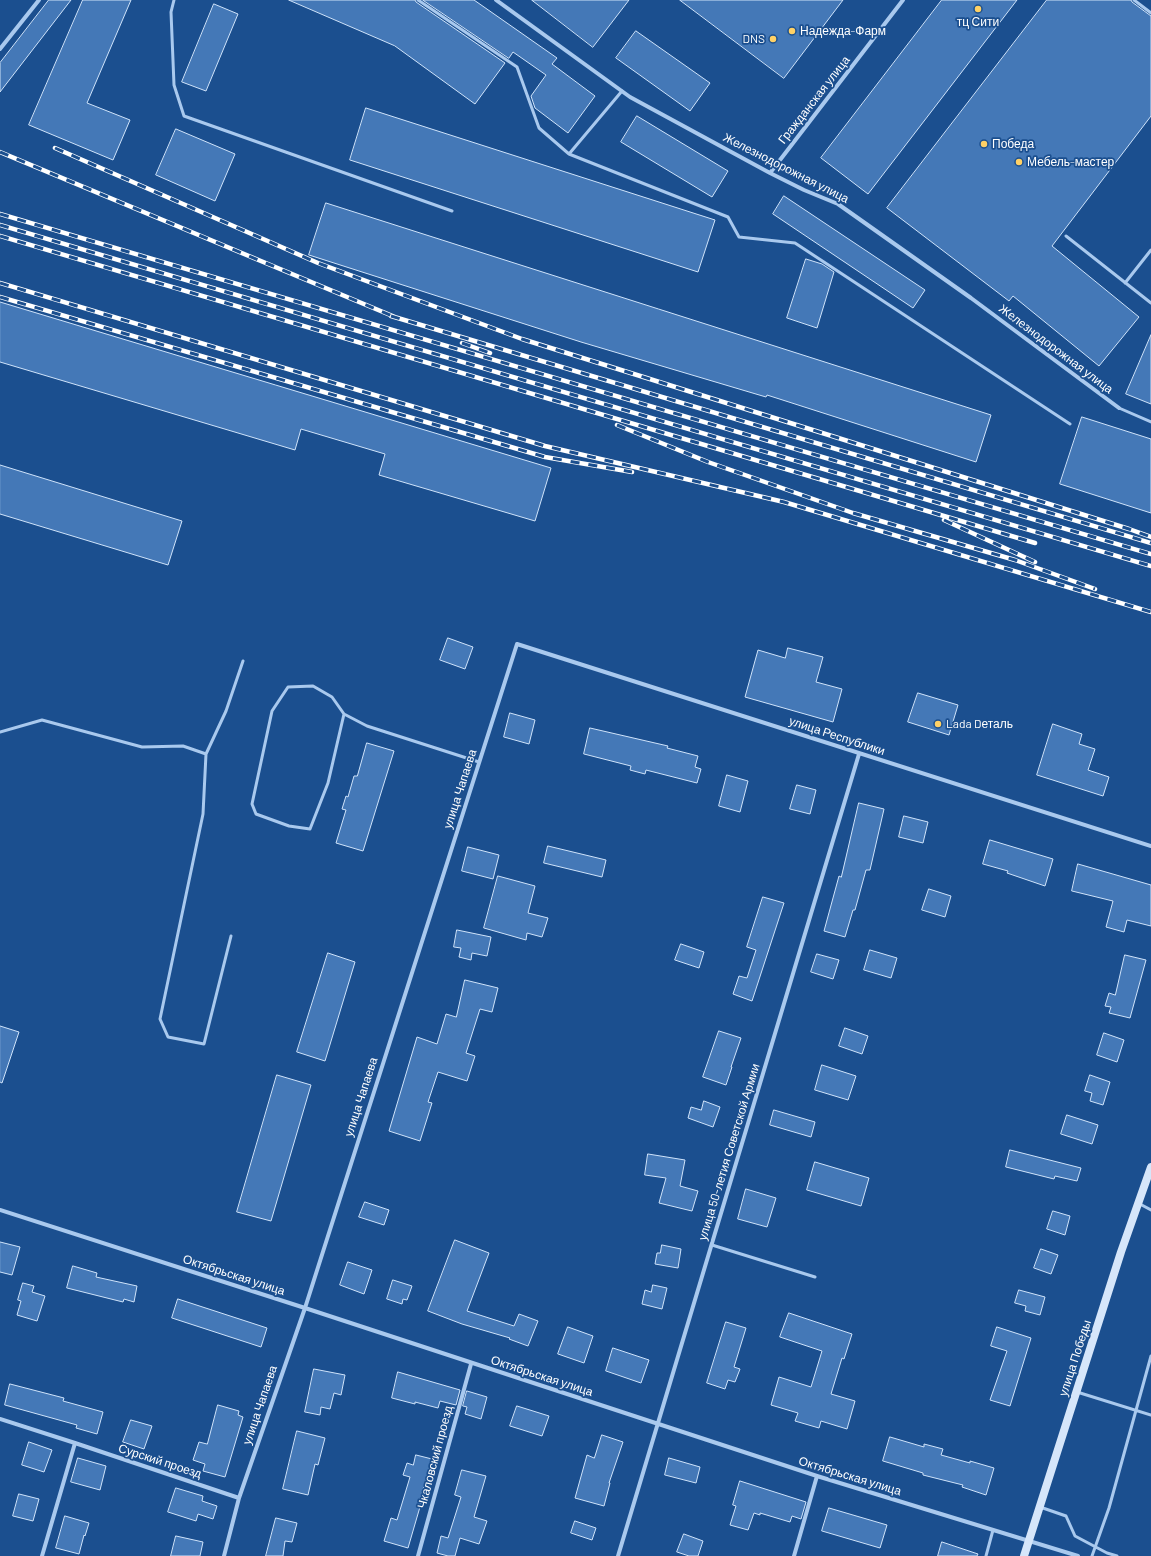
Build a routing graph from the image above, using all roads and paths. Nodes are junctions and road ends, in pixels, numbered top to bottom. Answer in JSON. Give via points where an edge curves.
{"nodes":[{"id":1,"x":39,"y":0,"type":"edge"},
{"id":2,"x":174,"y":0,"type":"edge"},
{"id":3,"x":418,"y":0,"type":"edge"},
{"id":4,"x":496,"y":0,"type":"edge"},
{"id":5,"x":903,"y":0,"type":"edge"},
{"id":6,"x":1134,"y":0,"type":"edge"},
{"id":7,"x":1151,"y":13,"type":"edge"},
{"id":8,"x":0,"y":49,"type":"edge"},
{"id":9,"x":622,"y":91,"type":"junction"},
{"id":10,"x":569,"y":154,"type":"junction"},
{"id":11,"x":770,"y":173,"type":"junction"},
{"id":12,"x":452,"y":211,"type":"dead end"},
{"id":13,"x":1066,"y":236,"type":"dead end"},
{"id":14,"x":1151,"y":250,"type":"edge"},
{"id":15,"x":1125,"y":283,"type":"junction"},
{"id":16,"x":1151,"y":303,"type":"edge"},
{"id":17,"x":1119,"y":408,"type":"joint"},
{"id":18,"x":1151,"y":422,"type":"edge"},
{"id":19,"x":1070,"y":424,"type":"dead end"},
{"id":20,"x":517,"y":644,"type":"joint"},
{"id":21,"x":243,"y":661,"type":"dead end"},
{"id":22,"x":344,"y":714,"type":"junction"},
{"id":23,"x":0,"y":732,"type":"edge"},
{"id":24,"x":206,"y":754,"type":"junction"},
{"id":25,"x":859,"y":754,"type":"junction"},
{"id":26,"x":479,"y":762,"type":"junction"},
{"id":27,"x":1151,"y":846,"type":"edge"},
{"id":28,"x":231,"y":936,"type":"dead end"},
{"id":29,"x":1150,"y":1171,"type":"edge"},
{"id":30,"x":1138,"y":1203,"type":"junction"},
{"id":31,"x":0,"y":1210,"type":"edge"},
{"id":32,"x":1151,"y":1210,"type":"edge"},
{"id":33,"x":712,"y":1245,"type":"junction"},
{"id":34,"x":816,"y":1277,"type":"dead end"},
{"id":35,"x":305,"y":1308,"type":"junction"},
{"id":36,"x":1151,"y":1356,"type":"edge"},
{"id":37,"x":471,"y":1364,"type":"junction"},
{"id":38,"x":1077,"y":1392,"type":"junction"},
{"id":39,"x":1136,"y":1410,"type":"junction"},
{"id":40,"x":1151,"y":1415,"type":"edge"},
{"id":41,"x":0,"y":1419,"type":"edge"},
{"id":42,"x":658,"y":1424,"type":"junction"},
{"id":43,"x":75,"y":1443,"type":"junction"},
{"id":44,"x":817,"y":1476,"type":"junction"},
{"id":45,"x":239,"y":1498,"type":"junction"},
{"id":46,"x":1040,"y":1507,"type":"junction"},
{"id":47,"x":993,"y":1530,"type":"junction"},
{"id":48,"x":1029,"y":1541,"type":"junction"},
{"id":49,"x":1094,"y":1547,"type":"junction"},
{"id":50,"x":42,"y":1556,"type":"edge"},
{"id":51,"x":224,"y":1556,"type":"edge"},
{"id":52,"x":418,"y":1556,"type":"edge"},
{"id":53,"x":618,"y":1556,"type":"edge"},
{"id":54,"x":794,"y":1556,"type":"edge"},
{"id":55,"x":986,"y":1556,"type":"edge"},
{"id":56,"x":1024,"y":1556,"type":"edge"},
{"id":57,"x":1078,"y":1556,"type":"edge"},
{"id":58,"x":1092,"y":1556,"type":"edge"},
{"id":59,"x":1117,"y":1556,"type":"edge"}],
"edges":[{"from":1,"to":8,"type":"street"},
{"from":2,"to":12,"type":"lane","via":[[171,12],[174,85],[184,116]]},
{"from":3,"to":10,"type":"lane","via":[[517,67],[540,128]]},
{"from":4,"to":9,"type":"street","name":"Железнодорожная улица"},
{"from":5,"to":11,"type":"street","name":"Гражданская улица"},
{"from":6,"to":7,"type":"lane"},
{"from":9,"to":10,"type":"lane"},
{"from":9,"to":11,"type":"street","name":"Железнодорожная улица"},
{"from":10,"to":19,"type":"lane","via":[[728,217],[739,237],[795,242]]},
{"from":11,"to":17,"type":"street","name":"Железнодорожная улица","via":[[838,204],[971,298]]},
{"from":13,"to":15,"type":"lane"},
{"from":14,"to":15,"type":"lane"},
{"from":15,"to":16,"type":"lane"},
{"from":17,"to":18,"type":"lane"},
{"from":20,"to":25,"type":"street","name":"улица Республики"},
{"from":20,"to":26,"type":"street","name":"улица Чапаева"},
{"from":21,"to":24,"type":"lane","via":[[226,712]]},
{"from":22,"to":22,"type":"lane","via":[[332,697],[313,686],[288,687],[272,712],[252,804],[256,814],[289,826],[310,829],[328,783]]},
{"from":22,"to":26,"type":"lane","via":[[367,726]]},
{"from":23,"to":24,"type":"lane","via":[[42,720],[142,747],[183,746]]},
{"from":24,"to":28,"type":"lane","via":[[203,814],[160,1019],[168,1037],[204,1044]]},
{"from":25,"to":27,"type":"street","name":"улица Республики"},
{"from":25,"to":33,"type":"street","name":"улица 50-летия Советской Армии"},
{"from":26,"to":35,"type":"street","name":"улица Чапаева"},
{"from":29,"to":30,"type":"street","name":"улица Победы"},
{"from":30,"to":32,"type":"lane"},
{"from":30,"to":38,"type":"street","name":"улица Победы"},
{"from":31,"to":35,"type":"street","name":"Октябрьская улица"},
{"from":33,"to":34,"type":"lane"},
{"from":33,"to":42,"type":"street","name":"улица 50-летия Советской Армии"},
{"from":35,"to":37,"type":"street","name":"Октябрьская улица"},
{"from":35,"to":45,"type":"street","name":"улица Чапаева"},
{"from":36,"to":39,"type":"lane"},
{"from":37,"to":42,"type":"street","name":"Октябрьская улица"},
{"from":37,"to":52,"type":"street","name":"Чкаловский проезд"},
{"from":38,"to":39,"type":"lane"},
{"from":38,"to":46,"type":"street","name":"улица Победы"},
{"from":39,"to":40,"type":"lane"},
{"from":39,"to":49,"type":"lane","via":[[1109,1508]]},
{"from":41,"to":43,"type":"street","name":"Сурский проезд"},
{"from":42,"to":44,"type":"street","name":"Октябрьская улица"},
{"from":42,"to":53,"type":"street","name":"улица 50-летия Советской Армии"},
{"from":43,"to":45,"type":"street","name":"Сурский проезд"},
{"from":43,"to":50,"type":"street"},
{"from":44,"to":47,"type":"street","name":"Октябрьская улица"},
{"from":44,"to":54,"type":"street"},
{"from":45,"to":51,"type":"street","name":"улица Чапаева"},
{"from":46,"to":48,"type":"street","name":"улица Победы"},
{"from":46,"to":49,"type":"lane","via":[[1066,1516],[1075,1536]]},
{"from":47,"to":48,"type":"street","name":"Октябрьская улица"},
{"from":47,"to":55,"type":"lane"},
{"from":48,"to":56,"type":"street","name":"улица Победы"},
{"from":48,"to":57,"type":"street","name":"Октябрьская улица"},
{"from":49,"to":58,"type":"lane"},
{"from":49,"to":59,"type":"lane"}]}
